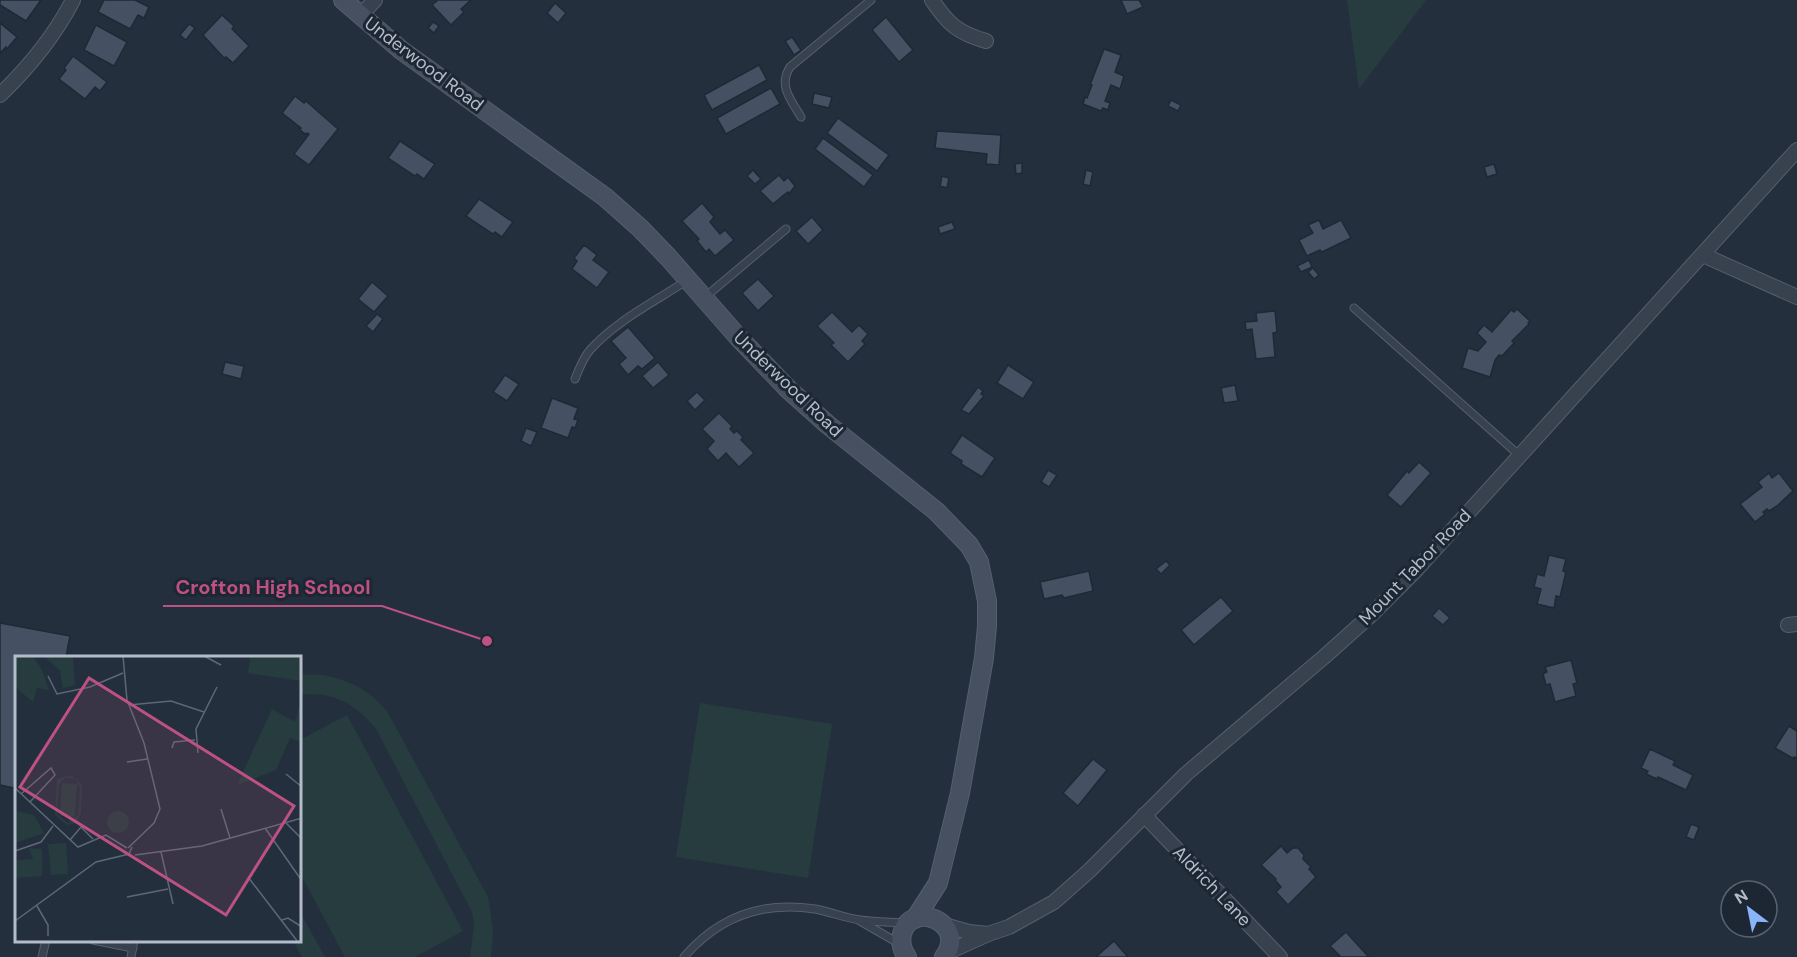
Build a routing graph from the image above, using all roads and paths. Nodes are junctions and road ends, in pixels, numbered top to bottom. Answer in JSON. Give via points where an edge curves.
{"nodes":[{"id":1,"x":73,"y":0,"type":"edge"},
{"id":2,"x":343,"y":0,"type":"edge"},
{"id":3,"x":375,"y":0,"type":"edge"},
{"id":4,"x":871,"y":0,"type":"edge"},
{"id":5,"x":932,"y":0,"type":"edge"},
{"id":6,"x":360,"y":16,"type":"junction"},
{"id":7,"x":986,"y":41,"type":"dead end"},
{"id":8,"x":0,"y":94,"type":"edge"},
{"id":9,"x":801,"y":117,"type":"dead end"},
{"id":10,"x":1797,"y":150,"type":"edge"},
{"id":11,"x":786,"y":229,"type":"dead end"},
{"id":12,"x":1703,"y":255,"type":"junction"},
{"id":13,"x":688,"y":279,"type":"junction"},
{"id":14,"x":1797,"y":297,"type":"edge"},
{"id":15,"x":704,"y":298,"type":"junction"},
{"id":16,"x":1354,"y":308,"type":"dead end"},
{"id":17,"x":575,"y":379,"type":"dead end"},
{"id":18,"x":1520,"y":456,"type":"junction"},
{"id":19,"x":1144,"y":815,"type":"junction"},
{"id":20,"x":938,"y":883,"type":"junction"},
{"id":21,"x":858,"y":920,"type":"junction"},
{"id":22,"x":912,"y":921,"type":"junction"},
{"id":23,"x":943,"y":924,"type":"junction"},
{"id":24,"x":988,"y":934,"type":"junction"},
{"id":25,"x":46,"y":942,"type":"edge"},
{"id":26,"x":114,"y":942,"type":"edge"},
{"id":27,"x":134,"y":944,"type":"edge"},
{"id":28,"x":904,"y":953,"type":"edge"},
{"id":29,"x":945,"y":955,"type":"edge"},
{"id":30,"x":42,"y":957,"type":"edge"},
{"id":31,"x":131,"y":957,"type":"edge"},
{"id":32,"x":684,"y":957,"type":"edge"},
{"id":33,"x":1280,"y":957,"type":"edge"}],
"edges":[{"from":1,"to":8,"type":"street","via":[[41,53]]},
{"from":2,"to":6,"type":"street","name":"Underwood Road"},
{"from":3,"to":6,"type":"street"},
{"from":4,"to":9,"type":"lane","via":[[784,76],[787,92]]},
{"from":5,"to":7,"type":"street","via":[[952,27]]},
{"from":6,"to":13,"type":"street","name":"Underwood Road","via":[[605,197]]},
{"from":10,"to":12,"type":"street","name":"Mount Tabor Road"},
{"from":11,"to":15,"type":"lane"},
{"from":12,"to":14,"type":"street"},
{"from":12,"to":18,"type":"street","name":"Mount Tabor Road"},
{"from":13,"to":15,"type":"street","name":"Underwood Road"},
{"from":13,"to":17,"type":"lane","via":[[600,341],[589,351]]},
{"from":15,"to":20,"type":"street","name":"Underwood Road","via":[[826,424],[936,511],[969,545],[979,562],[987,601],[984,658],[960,793]]},
{"from":16,"to":18,"type":"lane"},
{"from":18,"to":19,"type":"street","name":"Mount Tabor Road","via":[[1372,614]]},
{"from":19,"to":24,"type":"street","name":"Mount Tabor Road","via":[[1053,902]]},
{"from":19,"to":33,"type":"street","name":"Aldrich Lane"},
{"from":20,"to":22,"type":"street","name":"Underwood Road"},
{"from":20,"to":23,"type":"street","name":"Underwood Road"},
{"from":21,"to":22,"type":"lane"},
{"from":21,"to":28,"type":"lane"},
{"from":21,"to":32,"type":"lane","via":[[794,907],[756,911],[727,920]]},
{"from":22,"to":23,"type":"street","via":[[929,917]]},
{"from":22,"to":28,"type":"street","name":"Underwood Road","via":[[904,930]]},
{"from":23,"to":24,"type":"street"},
{"from":23,"to":29,"type":"street","name":"Underwood Road","via":[[950,939]]},
{"from":24,"to":29,"type":"street","name":"Mount Tabor Road"},
{"from":25,"to":30,"type":"lane"},
{"from":26,"to":27,"type":"lane"},
{"from":27,"to":31,"type":"lane"}]}
